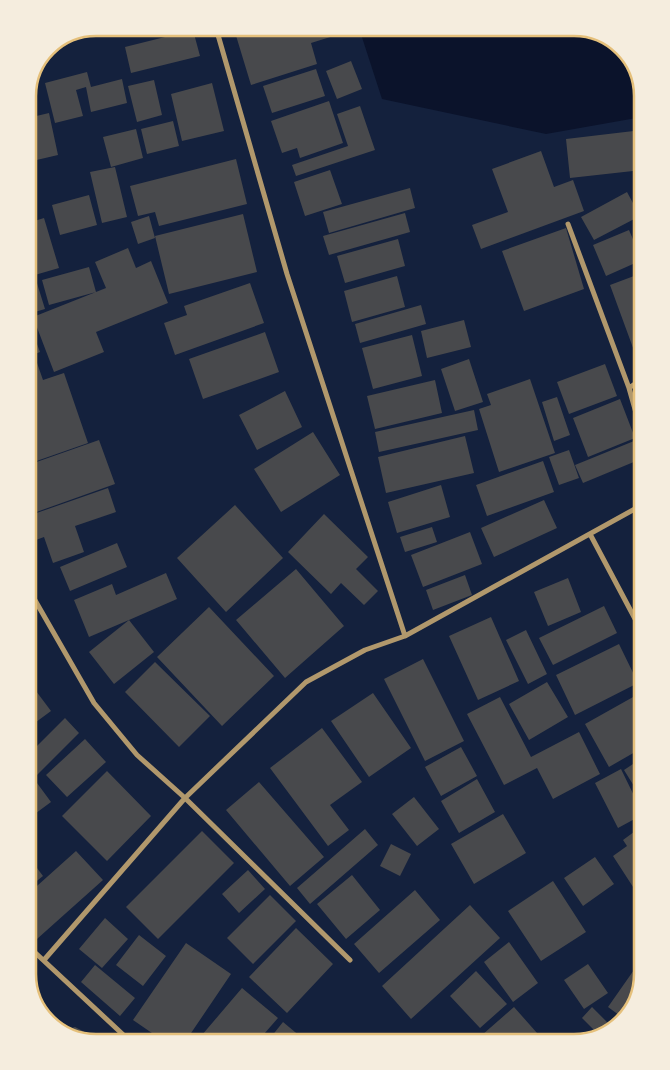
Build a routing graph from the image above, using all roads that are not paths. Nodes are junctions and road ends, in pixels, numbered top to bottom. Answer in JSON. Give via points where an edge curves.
{"nodes":[{"id":1,"x":218,"y":36,"type":"edge"},
{"id":2,"x":568,"y":224,"type":"dead end"},
{"id":3,"x":634,"y":385,"type":"edge"},
{"id":4,"x":629,"y":388,"type":"junction"},
{"id":5,"x":634,"y":406,"type":"edge"},
{"id":6,"x":634,"y":510,"type":"edge"},
{"id":7,"x":590,"y":534,"type":"junction"},
{"id":8,"x":36,"y":602,"type":"edge"},
{"id":9,"x":634,"y":617,"type":"edge"},
{"id":10,"x":405,"y":636,"type":"junction"},
{"id":11,"x":186,"y":798,"type":"junction"},
{"id":12,"x":36,"y":953,"type":"edge"},
{"id":13,"x":44,"y":960,"type":"junction"},
{"id":14,"x":350,"y":960,"type":"dead end"},
{"id":15,"x":123,"y":1034,"type":"edge"}],
"edges":[{"from":1,"to":10,"type":"street","via":[[287,274]]},
{"from":2,"to":4,"type":"street"},
{"from":3,"to":4,"type":"street"},
{"from":4,"to":5,"type":"street"},
{"from":6,"to":7,"type":"street"},
{"from":7,"to":9,"type":"street"},
{"from":7,"to":10,"type":"street"},
{"from":8,"to":11,"type":"street","via":[[94,703],[137,755]]},
{"from":10,"to":11,"type":"street","via":[[365,650],[306,682]]},
{"from":11,"to":13,"type":"street"},
{"from":11,"to":14,"type":"street"},
{"from":12,"to":13,"type":"street"},
{"from":13,"to":15,"type":"street"}]}
